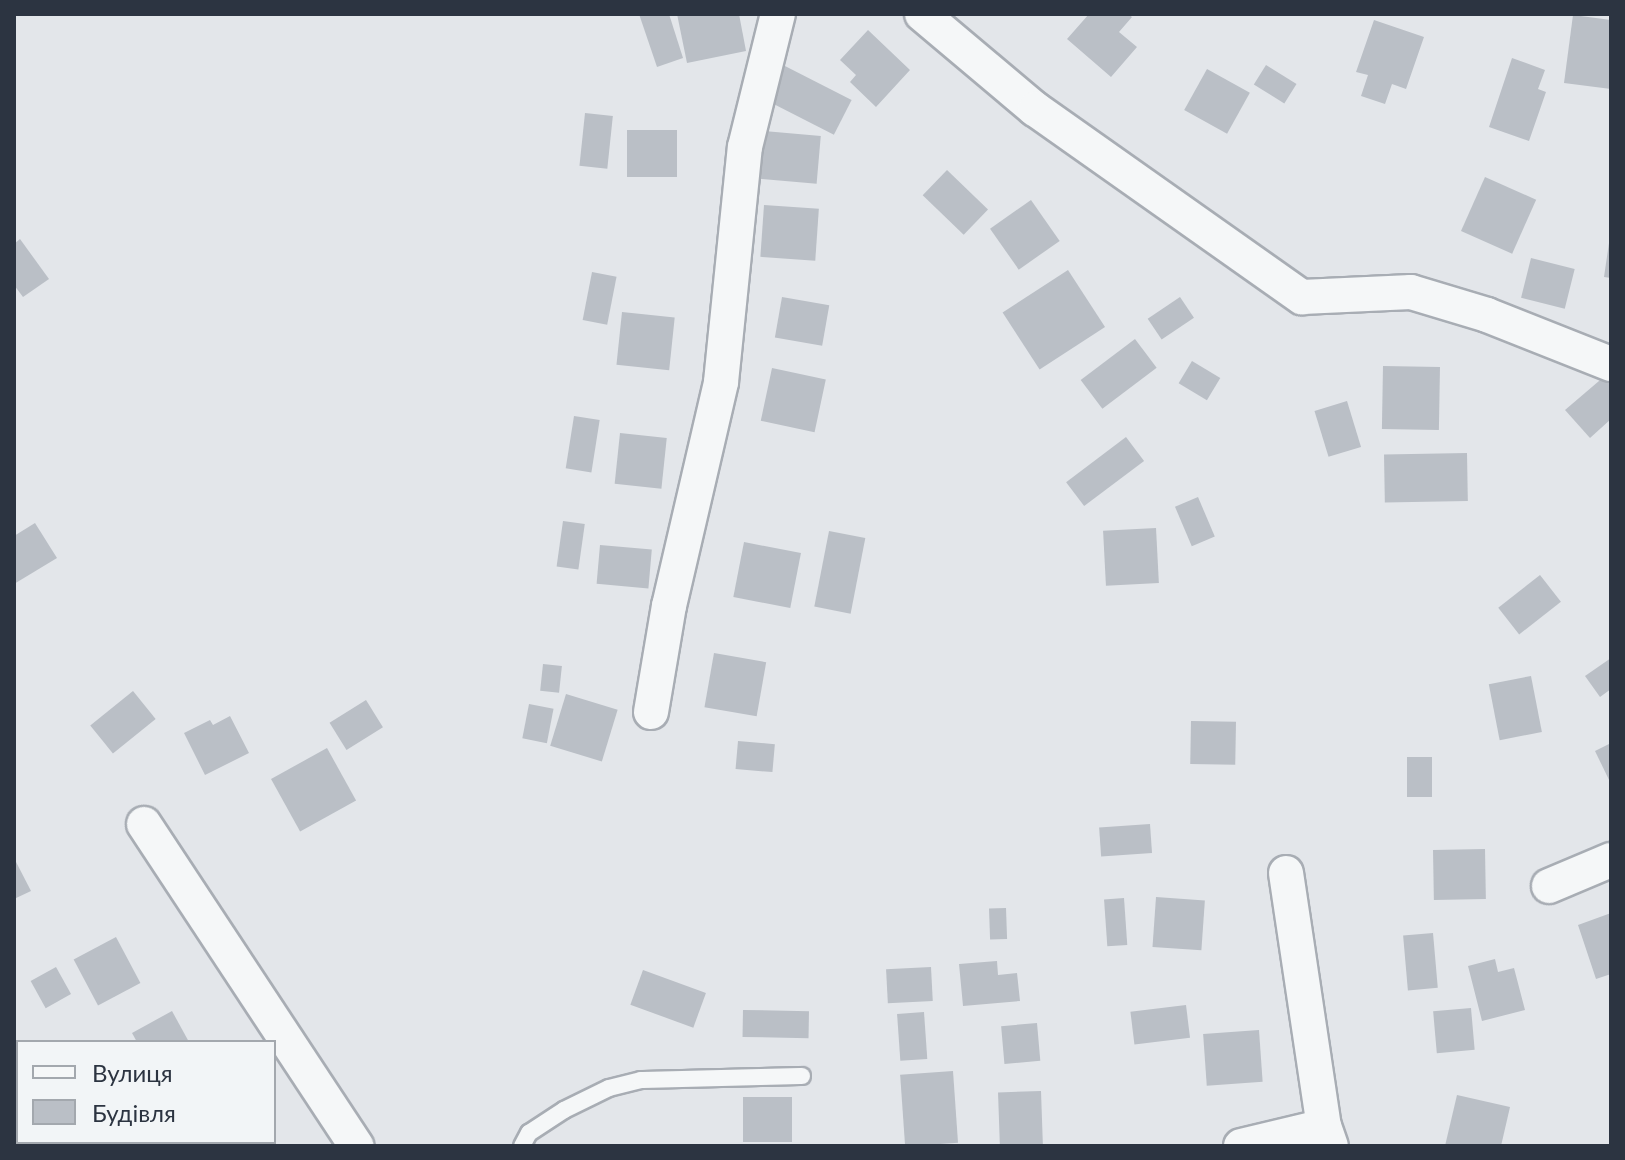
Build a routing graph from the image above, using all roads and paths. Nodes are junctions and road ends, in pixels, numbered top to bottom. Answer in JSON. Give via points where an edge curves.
{"nodes":[{"id":1,"x":778,"y":14,"type":"edge"},
{"id":2,"x":922,"y":14,"type":"edge"},
{"id":3,"x":1611,"y":364,"type":"edge"},
{"id":4,"x":651,"y":712,"type":"dead end"},
{"id":5,"x":144,"y":824,"type":"dead end"},
{"id":6,"x":1611,"y":860,"type":"edge"},
{"id":7,"x":1286,"y":873,"type":"dead end"},
{"id":8,"x":1549,"y":886,"type":"dead end"},
{"id":9,"x":802,"y":1076,"type":"dead end"},
{"id":10,"x":1327,"y":1136,"type":"edge"},
{"id":11,"x":356,"y":1146,"type":"edge"},
{"id":12,"x":522,"y":1146,"type":"edge"},
{"id":13,"x":1241,"y":1146,"type":"edge"}],
"edges":[{"from":1,"to":4,"type":"street","via":[[745,147],[721,382],[669,606]]},
{"from":2,"to":3,"type":"street","via":[[1035,109],[1302,297],[1411,292],[1487,315]]},
{"from":5,"to":11,"type":"street"},
{"from":6,"to":8,"type":"street"},
{"from":7,"to":10,"type":"street"},
{"from":9,"to":12,"type":"lane","via":[[641,1080],[609,1088],[552,1117],[529,1133]]},
{"from":10,"to":13,"type":"street"}]}
